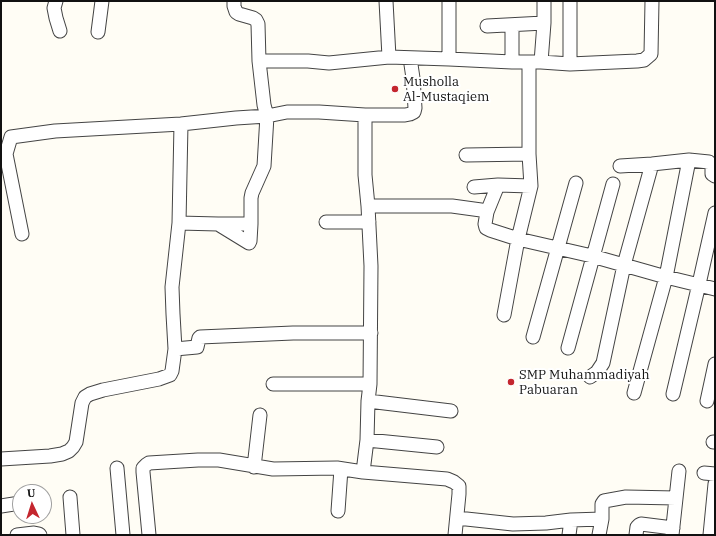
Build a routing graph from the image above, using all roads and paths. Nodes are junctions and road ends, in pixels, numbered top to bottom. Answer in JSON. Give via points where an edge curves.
{"nodes":[{"id":1,"x":56,"y":1,"type":"edge"},
{"id":2,"x":102,"y":1,"type":"edge"},
{"id":3,"x":234,"y":1,"type":"edge"},
{"id":4,"x":386,"y":1,"type":"edge"},
{"id":5,"x":449,"y":1,"type":"edge"},
{"id":6,"x":544,"y":1,"type":"edge"},
{"id":7,"x":570,"y":1,"type":"edge"},
{"id":8,"x":652,"y":1,"type":"edge"},
{"id":9,"x":544,"y":23,"type":"junction"},
{"id":10,"x":512,"y":24,"type":"junction"},
{"id":11,"x":487,"y":26,"type":"dead end"},
{"id":12,"x":60,"y":31,"type":"dead end"},
{"id":13,"x":98,"y":32,"type":"dead end"},
{"id":14,"x":389,"y":58,"type":"junction"},
{"id":15,"x":410,"y":58,"type":"junction"},
{"id":16,"x":449,"y":59,"type":"junction"},
{"id":17,"x":260,"y":61,"type":"junction"},
{"id":18,"x":512,"y":62,"type":"junction"},
{"id":19,"x":535,"y":62,"type":"junction"},
{"id":20,"x":570,"y":64,"type":"junction"},
{"id":21,"x":365,"y":115,"type":"junction"},
{"id":22,"x":267,"y":116,"type":"junction"},
{"id":23,"x":181,"y":124,"type":"junction"},
{"id":24,"x":529,"y":154,"type":"junction"},
{"id":25,"x":466,"y":155,"type":"dead end"},
{"id":26,"x":689,"y":160,"type":"junction"},
{"id":27,"x":652,"y":164,"type":"junction"},
{"id":28,"x":620,"y":166,"type":"dead end"},
{"id":29,"x":715,"y":176,"type":"edge"},
{"id":30,"x":576,"y":183,"type":"dead end"},
{"id":31,"x":612,"y":184,"type":"dead end"},
{"id":32,"x":498,"y":186,"type":"junction"},
{"id":33,"x":531,"y":186,"type":"junction"},
{"id":34,"x":474,"y":187,"type":"dead end"},
{"id":35,"x":368,"y":206,"type":"junction"},
{"id":36,"x":487,"y":212,"type":"junction"},
{"id":37,"x":715,"y":213,"type":"edge"},
{"id":38,"x":326,"y":222,"type":"dead end"},
{"id":39,"x":369,"y":222,"type":"junction"},
{"id":40,"x":179,"y":223,"type":"junction"},
{"id":41,"x":218,"y":224,"type":"junction"},
{"id":42,"x":250,"y":224,"type":"junction"},
{"id":43,"x":22,"y":234,"type":"dead end"},
{"id":44,"x":518,"y":239,"type":"junction"},
{"id":45,"x":558,"y":249,"type":"junction"},
{"id":46,"x":592,"y":256,"type":"junction"},
{"id":47,"x":624,"y":265,"type":"junction"},
{"id":48,"x":666,"y":276,"type":"junction"},
{"id":49,"x":699,"y":284,"type":"junction"},
{"id":50,"x":715,"y":288,"type":"edge"},
{"id":51,"x":504,"y":315,"type":"dead end"},
{"id":52,"x":371,"y":333,"type":"junction"},
{"id":53,"x":533,"y":337,"type":"dead end"},
{"id":54,"x":568,"y":348,"type":"dead end"},
{"id":55,"x":175,"y":349,"type":"junction"},
{"id":56,"x":715,"y":364,"type":"edge"},
{"id":57,"x":590,"y":377,"type":"dead end"},
{"id":58,"x":274,"y":384,"type":"dead end"},
{"id":59,"x":370,"y":384,"type":"junction"},
{"id":60,"x":634,"y":393,"type":"dead end"},
{"id":61,"x":672,"y":394,"type":"dead end"},
{"id":62,"x":368,"y":401,"type":"junction"},
{"id":63,"x":707,"y":401,"type":"dead end"},
{"id":64,"x":451,"y":411,"type":"dead end"},
{"id":65,"x":260,"y":415,"type":"dead end"},
{"id":66,"x":367,"y":440,"type":"junction"},
{"id":67,"x":437,"y":447,"type":"dead end"},
{"id":68,"x":1,"y":459,"type":"edge"},
{"id":69,"x":254,"y":467,"type":"junction"},
{"id":70,"x":117,"y":468,"type":"dead end"},
{"id":71,"x":341,"y":469,"type":"junction"},
{"id":72,"x":679,"y":471,"type":"dead end"},
{"id":73,"x":364,"y":472,"type":"junction"},
{"id":74,"x":715,"y":484,"type":"edge"},
{"id":75,"x":70,"y":497,"type":"dead end"},
{"id":76,"x":676,"y":498,"type":"junction"},
{"id":77,"x":12,"y":504,"type":"edge"},
{"id":78,"x":1,"y":506,"type":"edge"},
{"id":79,"x":338,"y":511,"type":"dead end"},
{"id":80,"x":457,"y":518,"type":"junction"},
{"id":81,"x":602,"y":519,"type":"junction"},
{"id":82,"x":571,"y":520,"type":"junction"},
{"id":83,"x":672,"y":532,"type":"edge"},
{"id":84,"x":17,"y":535,"type":"edge"},
{"id":85,"x":40,"y":535,"type":"edge"},
{"id":86,"x":73,"y":535,"type":"edge"},
{"id":87,"x":122,"y":535,"type":"edge"},
{"id":88,"x":148,"y":535,"type":"edge"},
{"id":89,"x":455,"y":535,"type":"edge"},
{"id":90,"x":569,"y":535,"type":"edge"},
{"id":91,"x":599,"y":535,"type":"edge"},
{"id":92,"x":636,"y":535,"type":"edge"},
{"id":93,"x":710,"y":535,"type":"edge"}],
"edges":[{"from":1,"to":12,"type":"street","via":[[54,8]]},
{"from":2,"to":13,"type":"street"},
{"from":3,"to":17,"type":"street","via":[[236,12],[255,19],[258,24]]},
{"from":4,"to":14,"type":"street"},
{"from":5,"to":16,"type":"street"},
{"from":6,"to":9,"type":"street"},
{"from":7,"to":20,"type":"street"},
{"from":8,"to":20,"type":"street","via":[[651,54],[648,57],[637,62]]},
{"from":9,"to":10,"type":"street"},
{"from":9,"to":19,"type":"street"},
{"from":10,"to":11,"type":"street"},
{"from":10,"to":18,"type":"street"},
{"from":14,"to":15,"type":"street"},
{"from":14,"to":17,"type":"street","via":[[330,63]]},
{"from":15,"to":16,"type":"street"},
{"from":15,"to":21,"type":"street","via":[[414,112],[405,115]]},
{"from":16,"to":18,"type":"street"},
{"from":17,"to":22,"type":"street"},
{"from":18,"to":19,"type":"street"},
{"from":19,"to":20,"type":"street"},
{"from":19,"to":24,"type":"street"},
{"from":21,"to":22,"type":"street","via":[[287,112]]},
{"from":21,"to":35,"type":"street"},
{"from":22,"to":23,"type":"street"},
{"from":22,"to":42,"type":"street","via":[[264,166],[252,193]]},
{"from":23,"to":40,"type":"street"},
{"from":23,"to":43,"type":"street","via":[[11,136],[6,154]]},
{"from":24,"to":25,"type":"street"},
{"from":24,"to":33,"type":"street"},
{"from":26,"to":27,"type":"street"},
{"from":26,"to":29,"type":"street","via":[[709,162]]},
{"from":26,"to":48,"type":"street"},
{"from":27,"to":28,"type":"street"},
{"from":27,"to":47,"type":"street"},
{"from":30,"to":45,"type":"street"},
{"from":31,"to":46,"type":"street"},
{"from":32,"to":33,"type":"street"},
{"from":32,"to":34,"type":"street"},
{"from":32,"to":36,"type":"street"},
{"from":33,"to":44,"type":"street"},
{"from":35,"to":36,"type":"street","via":[[452,206]]},
{"from":35,"to":39,"type":"street"},
{"from":36,"to":44,"type":"street","via":[[486,228]]},
{"from":37,"to":49,"type":"street"},
{"from":38,"to":39,"type":"street"},
{"from":39,"to":52,"type":"street"},
{"from":40,"to":41,"type":"street"},
{"from":40,"to":55,"type":"street","via":[[172,287]]},
{"from":41,"to":42,"type":"street"},
{"from":41,"to":42,"type":"street","via":[[249,243]]},
{"from":44,"to":45,"type":"street"},
{"from":44,"to":51,"type":"street"},
{"from":45,"to":46,"type":"street"},
{"from":45,"to":53,"type":"street"},
{"from":46,"to":47,"type":"street"},
{"from":46,"to":54,"type":"street"},
{"from":47,"to":48,"type":"street"},
{"from":47,"to":57,"type":"street","via":[[603,363]]},
{"from":48,"to":49,"type":"street"},
{"from":48,"to":60,"type":"street"},
{"from":49,"to":50,"type":"street"},
{"from":49,"to":61,"type":"street"},
{"from":52,"to":55,"type":"street","via":[[200,337],[197,347]]},
{"from":52,"to":59,"type":"street"},
{"from":55,"to":68,"type":"street","via":[[170,375],[95,392],[85,397],[80,409],[76,442],[69,451],[50,456]]},
{"from":56,"to":63,"type":"street"},
{"from":58,"to":59,"type":"street"},
{"from":59,"to":62,"type":"street"},
{"from":62,"to":64,"type":"street"},
{"from":62,"to":66,"type":"street"},
{"from":65,"to":69,"type":"street"},
{"from":66,"to":67,"type":"street"},
{"from":66,"to":73,"type":"street"},
{"from":69,"to":71,"type":"street"},
{"from":69,"to":88,"type":"street","via":[[219,460],[148,463],[143,472]]},
{"from":70,"to":87,"type":"street"},
{"from":71,"to":73,"type":"street"},
{"from":71,"to":79,"type":"street"},
{"from":72,"to":76,"type":"street"},
{"from":73,"to":80,"type":"street","via":[[447,479],[454,482],[459,486]]},
{"from":74,"to":93,"type":"street"},
{"from":75,"to":86,"type":"street"},
{"from":76,"to":81,"type":"street","via":[[626,496],[605,500],[602,504]]},
{"from":76,"to":83,"type":"street"},
{"from":77,"to":78,"type":"street"},
{"from":80,"to":82,"type":"street","via":[[513,524]]},
{"from":80,"to":89,"type":"street"},
{"from":81,"to":82,"type":"street"},
{"from":81,"to":91,"type":"street"},
{"from":82,"to":90,"type":"street"},
{"from":83,"to":92,"type":"street","via":[[642,524],[637,527]]},
{"from":84,"to":85,"type":"street"}]}
